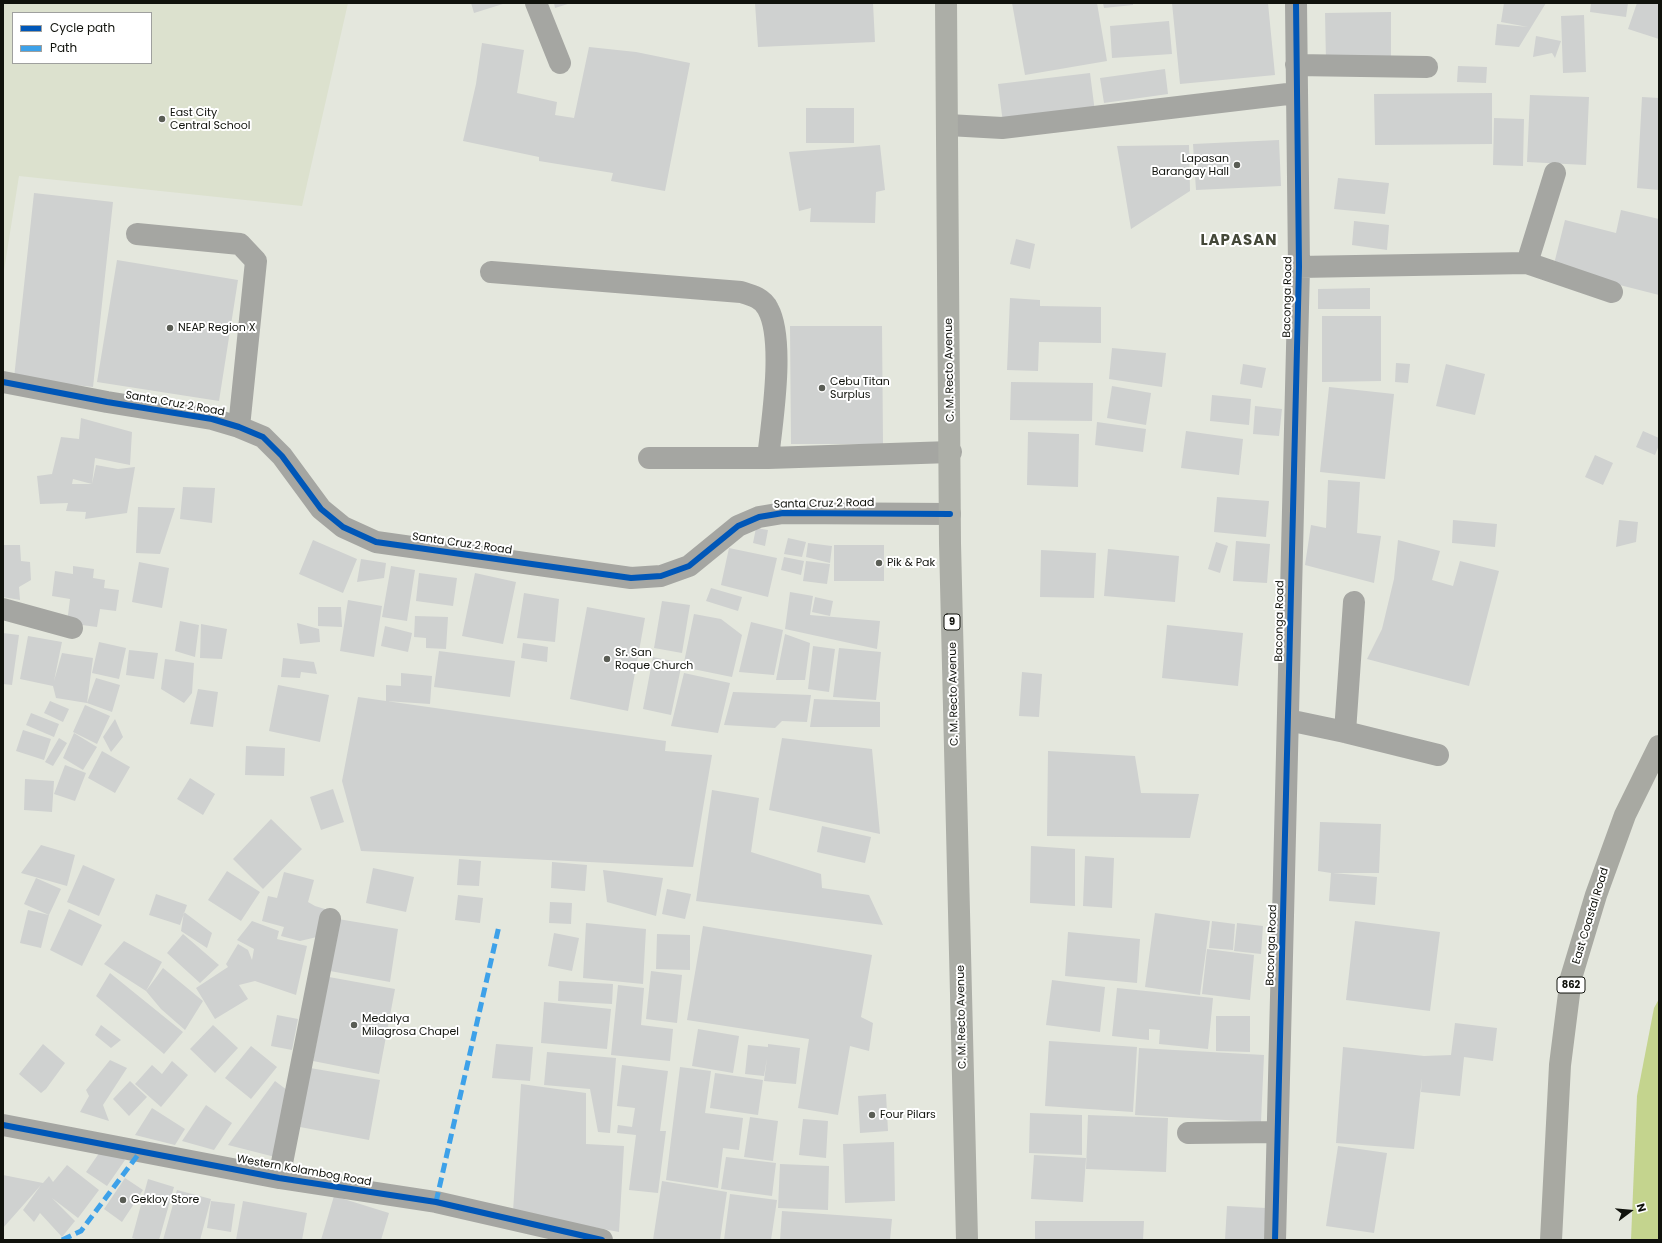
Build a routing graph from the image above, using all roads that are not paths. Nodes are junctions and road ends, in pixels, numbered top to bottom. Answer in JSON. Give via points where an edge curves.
{"nodes":[{"id":1,"x":536,"y":3,"type":"edge"},
{"id":2,"x":946,"y":3,"type":"edge"},
{"id":3,"x":1296,"y":3,"type":"edge"},
{"id":4,"x":560,"y":62,"type":"dead end"},
{"id":5,"x":1296,"y":65,"type":"junction"},
{"id":6,"x":1427,"y":67,"type":"dead end"},
{"id":7,"x":1296,"y":93,"type":"junction"},
{"id":8,"x":948,"y":125,"type":"junction"},
{"id":9,"x":1555,"y":173,"type":"dead end"},
{"id":10,"x":137,"y":234,"type":"dead end"},
{"id":11,"x":1527,"y":263,"type":"junction"},
{"id":12,"x":1299,"y":266,"type":"junction"},
{"id":13,"x":491,"y":272,"type":"dead end"},
{"id":14,"x":1612,"y":292,"type":"dead end"},
{"id":15,"x":3,"y":382,"type":"edge"},
{"id":16,"x":239,"y":427,"type":"junction"},
{"id":17,"x":951,"y":452,"type":"junction"},
{"id":18,"x":649,"y":458,"type":"dead end"},
{"id":19,"x":768,"y":458,"type":"junction"},
{"id":20,"x":950,"y":514,"type":"junction"},
{"id":21,"x":1354,"y":602,"type":"dead end"},
{"id":22,"x":3,"y":609,"type":"edge"},
{"id":23,"x":72,"y":628,"type":"dead end"},
{"id":24,"x":1288,"y":720,"type":"junction"},
{"id":25,"x":1345,"y":732,"type":"junction"},
{"id":26,"x":1659,"y":746,"type":"edge"},
{"id":27,"x":1438,"y":755,"type":"dead end"},
{"id":28,"x":330,"y":919,"type":"dead end"},
{"id":29,"x":3,"y":1125,"type":"edge"},
{"id":30,"x":1188,"y":1132,"type":"dead end"},
{"id":31,"x":1277,"y":1132,"type":"junction"},
{"id":32,"x":279,"y":1178,"type":"junction"},
{"id":33,"x":602,"y":1240,"type":"edge"},
{"id":34,"x":967,"y":1240,"type":"edge"},
{"id":35,"x":1275,"y":1240,"type":"edge"},
{"id":36,"x":1551,"y":1240,"type":"edge"}],
"edges":[{"from":1,"to":4,"type":"street"},
{"from":2,"to":8,"type":"highway","name":"C. M. Recto Avenue","number":"9"},
{"from":3,"to":5,"type":"street","name":"Baconga Road"},
{"from":5,"to":6,"type":"street"},
{"from":5,"to":7,"type":"street","name":"Baconga Road"},
{"from":7,"to":8,"type":"street","via":[[1002,128]]},
{"from":7,"to":12,"type":"street","name":"Baconga Road"},
{"from":8,"to":17,"type":"highway","name":"C. M. Recto Avenue","number":"9"},
{"from":9,"to":11,"type":"street"},
{"from":10,"to":16,"type":"street","via":[[240,244],[256,261]]},
{"from":11,"to":12,"type":"street"},
{"from":11,"to":14,"type":"street"},
{"from":12,"to":24,"type":"street","name":"Baconga Road"},
{"from":13,"to":19,"type":"street","via":[[740,292],[757,296],[768,308],[775,331],[776,393]]},
{"from":15,"to":16,"type":"street","name":"Santa Cruz 2 Road","via":[[212,419]]},
{"from":16,"to":20,"type":"street","name":"Santa Cruz 2 Road","via":[[263,437],[282,456],[321,509],[337,523],[376,542],[631,578],[661,576],[689,566],[738,526],[759,517],[783,513]]},
{"from":17,"to":19,"type":"street"},
{"from":17,"to":20,"type":"highway","name":"C. M. Recto Avenue","number":"9"},
{"from":18,"to":19,"type":"street"},
{"from":20,"to":34,"type":"highway","name":"C. M. Recto Avenue","number":"9"},
{"from":21,"to":25,"type":"street"},
{"from":22,"to":23,"type":"street"},
{"from":24,"to":25,"type":"street"},
{"from":24,"to":31,"type":"street","name":"Baconga Road"},
{"from":25,"to":27,"type":"street"},
{"from":26,"to":36,"type":"main road","name":"East Coastal Road","number":"862","via":[[1624,815],[1571,978],[1560,1065]]},
{"from":28,"to":32,"type":"street"},
{"from":29,"to":32,"type":"street","name":"Western Kolambog Road"},
{"from":30,"to":31,"type":"street"},
{"from":31,"to":35,"type":"street","name":"Baconga Road"},
{"from":32,"to":33,"type":"street","name":"Western Kolambog Road","via":[[436,1202]]}]}
